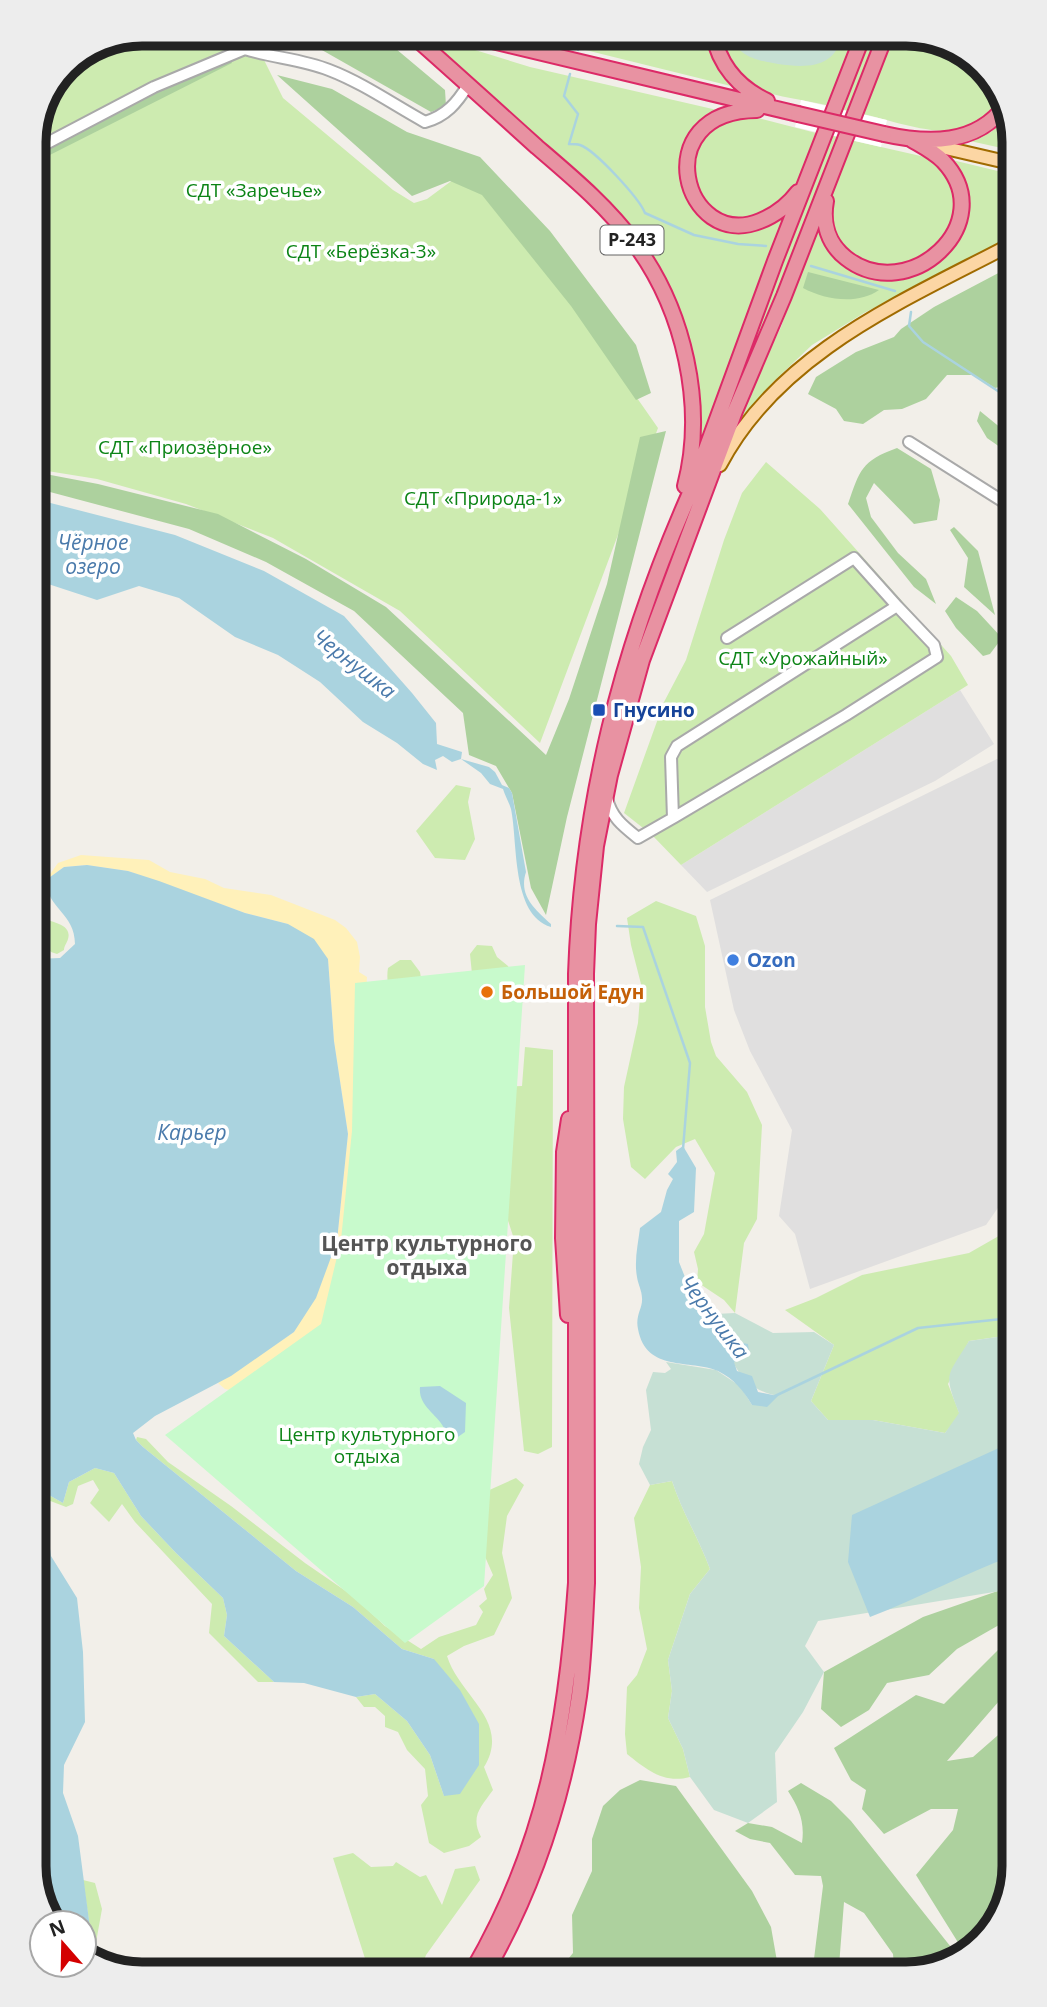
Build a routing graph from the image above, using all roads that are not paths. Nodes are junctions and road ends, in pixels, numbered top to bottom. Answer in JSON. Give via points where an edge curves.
{"nodes":[{"id":1,"x":424,"y":46,"type":"edge"},
{"id":2,"x":506,"y":46,"type":"edge"},
{"id":3,"x":716,"y":46,"type":"edge"},
{"id":4,"x":854,"y":46,"type":"edge"},
{"id":5,"x":859,"y":46,"type":"edge"},
{"id":6,"x":881,"y":46,"type":"edge"},
{"id":7,"x":884,"y":46,"type":"edge"},
{"id":8,"x":852,"y":64,"type":"junction"},
{"id":9,"x":873,"y":65,"type":"junction"},
{"id":10,"x":468,"y":85,"type":"junction"},
{"id":11,"x":798,"y":114,"type":"junction"},
{"id":12,"x":997,"y":114,"type":"edge"},
{"id":13,"x":912,"y":140,"type":"junction"},
{"id":14,"x":46,"y":144,"type":"edge"},
{"id":15,"x":1001,"y":161,"type":"edge"},
{"id":16,"x":808,"y":176,"type":"junction"},
{"id":17,"x":830,"y":177,"type":"junction"},
{"id":18,"x":1001,"y":250,"type":"edge"},
{"id":19,"x":909,"y":442,"type":"dead end"},
{"id":20,"x":1001,"y":500,"type":"edge"},
{"id":21,"x":674,"y":528,"type":"junction"},
{"id":22,"x":689,"y":532,"type":"junction"},
{"id":23,"x":897,"y":606,"type":"junction"},
{"id":24,"x":727,"y":638,"type":"dead end"},
{"id":25,"x":606,"y":795,"type":"junction"},
{"id":26,"x":673,"y":818,"type":"junction"},
{"id":27,"x":478,"y":1961,"type":"edge"},
{"id":28,"x":491,"y":1961,"type":"edge"}],
"edges":[{"from":1,"to":10,"type":"highway","number":"Р-243"},
{"from":2,"to":11,"type":"highway"},
{"from":3,"to":11,"type":"highway","via":[[740,84]]},
{"from":4,"to":8,"type":"highway"},
{"from":5,"to":8,"type":"highway"},
{"from":6,"to":9,"type":"highway"},
{"from":7,"to":9,"type":"highway"},
{"from":8,"to":16,"type":"highway"},
{"from":9,"to":17,"type":"highway"},
{"from":10,"to":14,"type":"street","via":[[441,117],[425,122],[331,71],[245,49],[154,86]]},
{"from":10,"to":21,"type":"highway","number":"Р-243","via":[[601,205],[636,245],[659,283],[683,346],[691,399],[690,457]]},
{"from":11,"to":13,"type":"highway","bridge":true},
{"from":11,"to":16,"type":"highway","via":[[744,110],[712,121],[689,149],[687,177],[692,194],[705,210],[719,221],[742,225],[767,218],[785,206]]},
{"from":12,"to":13,"type":"highway","via":[[967,135]]},
{"from":13,"to":15,"type":"main road"},
{"from":13,"to":17,"type":"highway","via":[[948,167],[961,208],[954,236],[937,255],[919,265],[882,272],[866,269],[839,252],[825,223]]},
{"from":16,"to":21,"type":"highway"},
{"from":17,"to":22,"type":"highway"},
{"from":18,"to":22,"type":"main road","via":[[863,324],[801,367],[756,411],[732,445]]},
{"from":19,"to":20,"type":"street"},
{"from":21,"to":27,"type":"highway","via":[[616,699],[592,802],[578,924],[576,1583],[566,1698],[545,1802],[522,1870]]},
{"from":22,"to":25,"type":"highway","via":[[642,660]]},
{"from":23,"to":24,"type":"street","via":[[854,558]]},
{"from":23,"to":26,"type":"street","via":[[677,746],[671,757]]},
{"from":23,"to":26,"type":"street","via":[[934,645],[937,657]]},
{"from":25,"to":26,"type":"street","via":[[621,825],[638,838]]},
{"from":25,"to":28,"type":"highway","via":[[592,879],[586,986],[587,1570],[582,1666],[572,1735],[545,1839],[521,1905]]}]}
